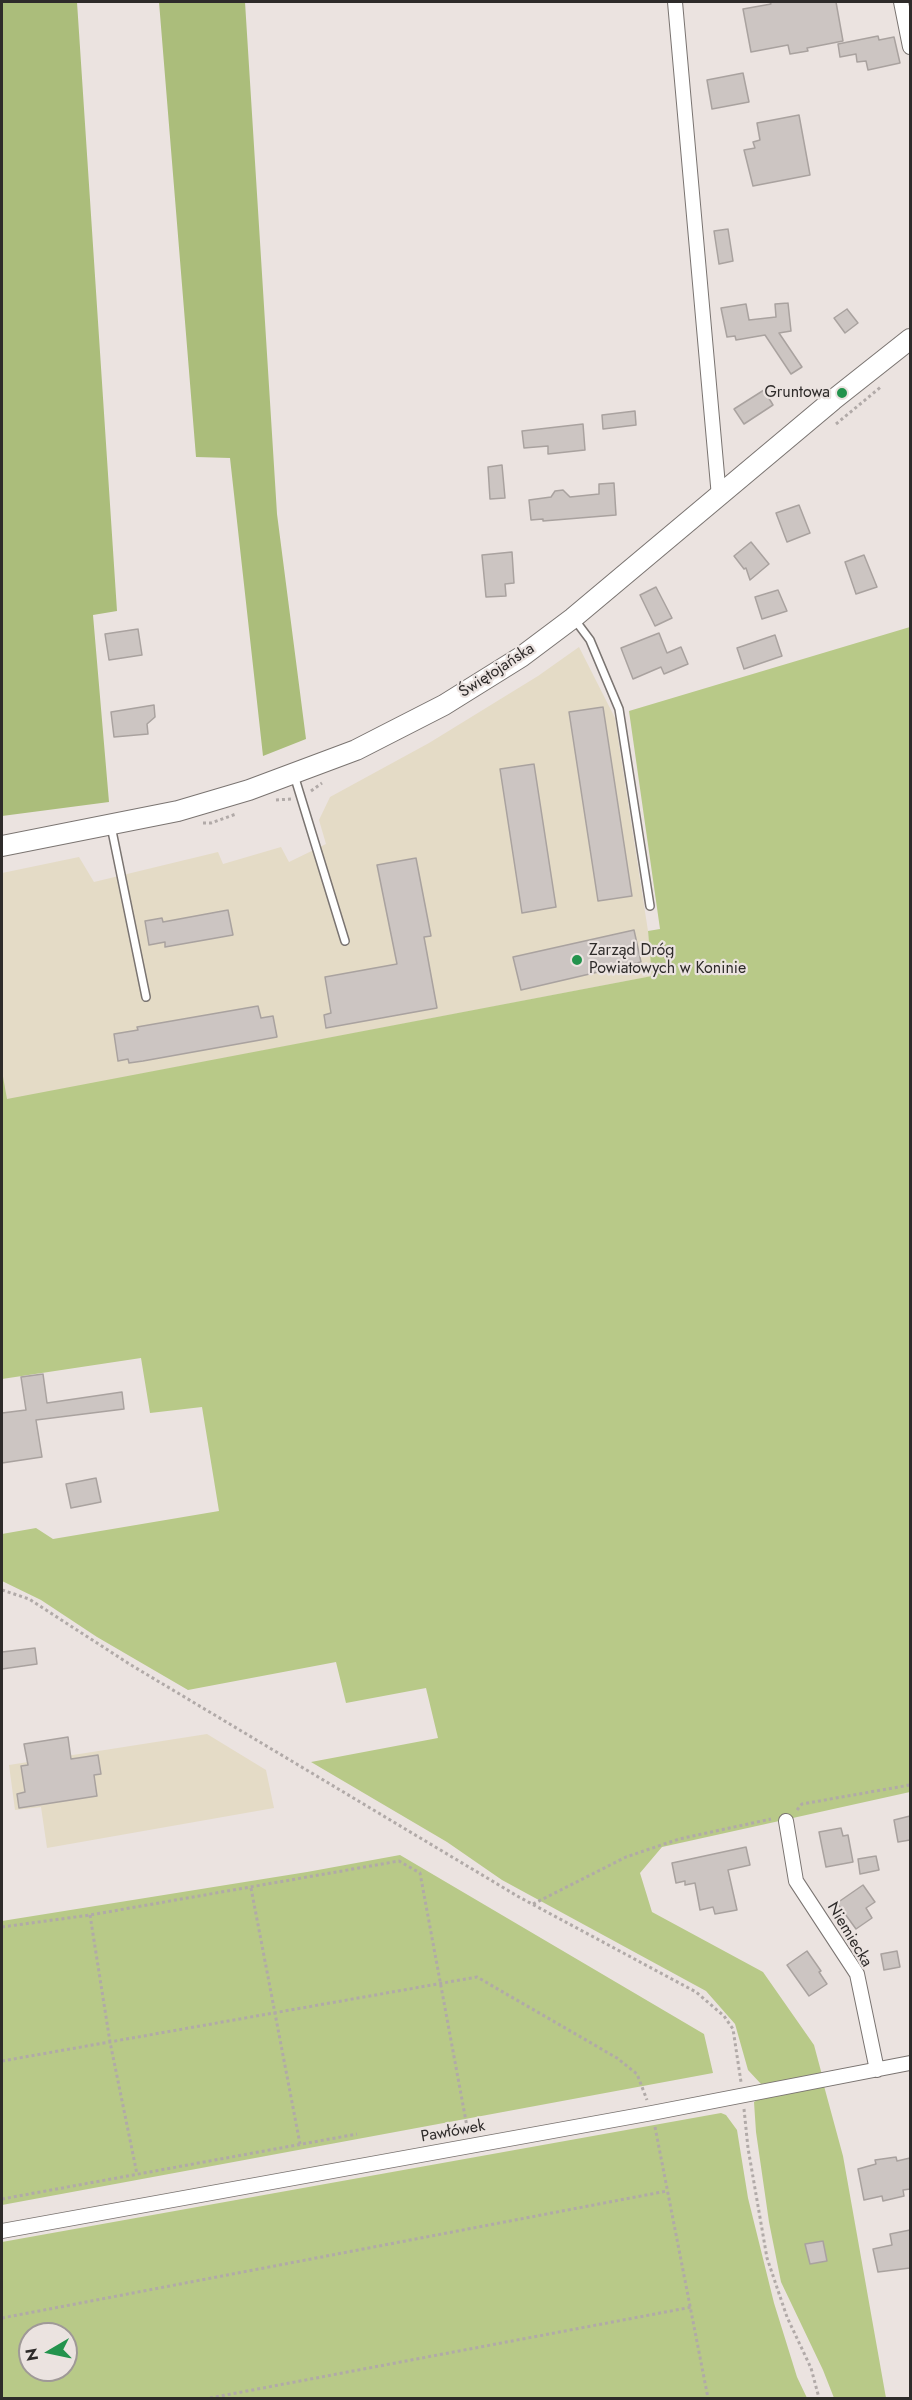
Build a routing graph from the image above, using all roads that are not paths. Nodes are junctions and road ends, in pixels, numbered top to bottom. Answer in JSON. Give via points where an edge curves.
{"nodes":[{"id":1,"x":675,"y":2,"type":"edge"},
{"id":2,"x":901,"y":2,"type":"edge"},
{"id":3,"x":910,"y":47,"type":"edge"},
{"id":4,"x":910,"y":339,"type":"edge"},
{"id":5,"x":719,"y":497,"type":"junction"},
{"id":6,"x":573,"y":618,"type":"junction"},
{"id":7,"x":296,"y":783,"type":"junction"},
{"id":8,"x":111,"y":826,"type":"junction"},
{"id":9,"x":2,"y":846,"type":"edge"},
{"id":10,"x":651,"y":906,"type":"dead end"},
{"id":11,"x":345,"y":941,"type":"dead end"},
{"id":12,"x":146,"y":998,"type":"dead end"},
{"id":13,"x":786,"y":1821,"type":"road end"},
{"id":14,"x":910,"y":2063,"type":"edge"},
{"id":15,"x":877,"y":2070,"type":"junction"},
{"id":16,"x":2,"y":2231,"type":"edge"}],
"edges":[{"from":1,"to":5,"type":"street"},
{"from":2,"to":3,"type":"street"},
{"from":4,"to":5,"type":"street","name":"Świętojańska"},
{"from":5,"to":6,"type":"street","name":"Świętojańska"},
{"from":6,"to":7,"type":"street","name":"Świętojańska","via":[[512,663],[444,705]]},
{"from":6,"to":10,"type":"lane","via":[[590,640],[619,709]]},
{"from":7,"to":8,"type":"street","name":"Świętojańska"},
{"from":7,"to":11,"type":"lane"},
{"from":8,"to":9,"type":"street","name":"Świętojańska"},
{"from":8,"to":12,"type":"lane"},
{"from":13,"to":15,"type":"street","name":"Niemiecka","via":[[796,1881],[857,1974]]},
{"from":14,"to":15,"type":"street","name":"Pawłówek"},
{"from":15,"to":16,"type":"street","name":"Pawłówek"}]}
